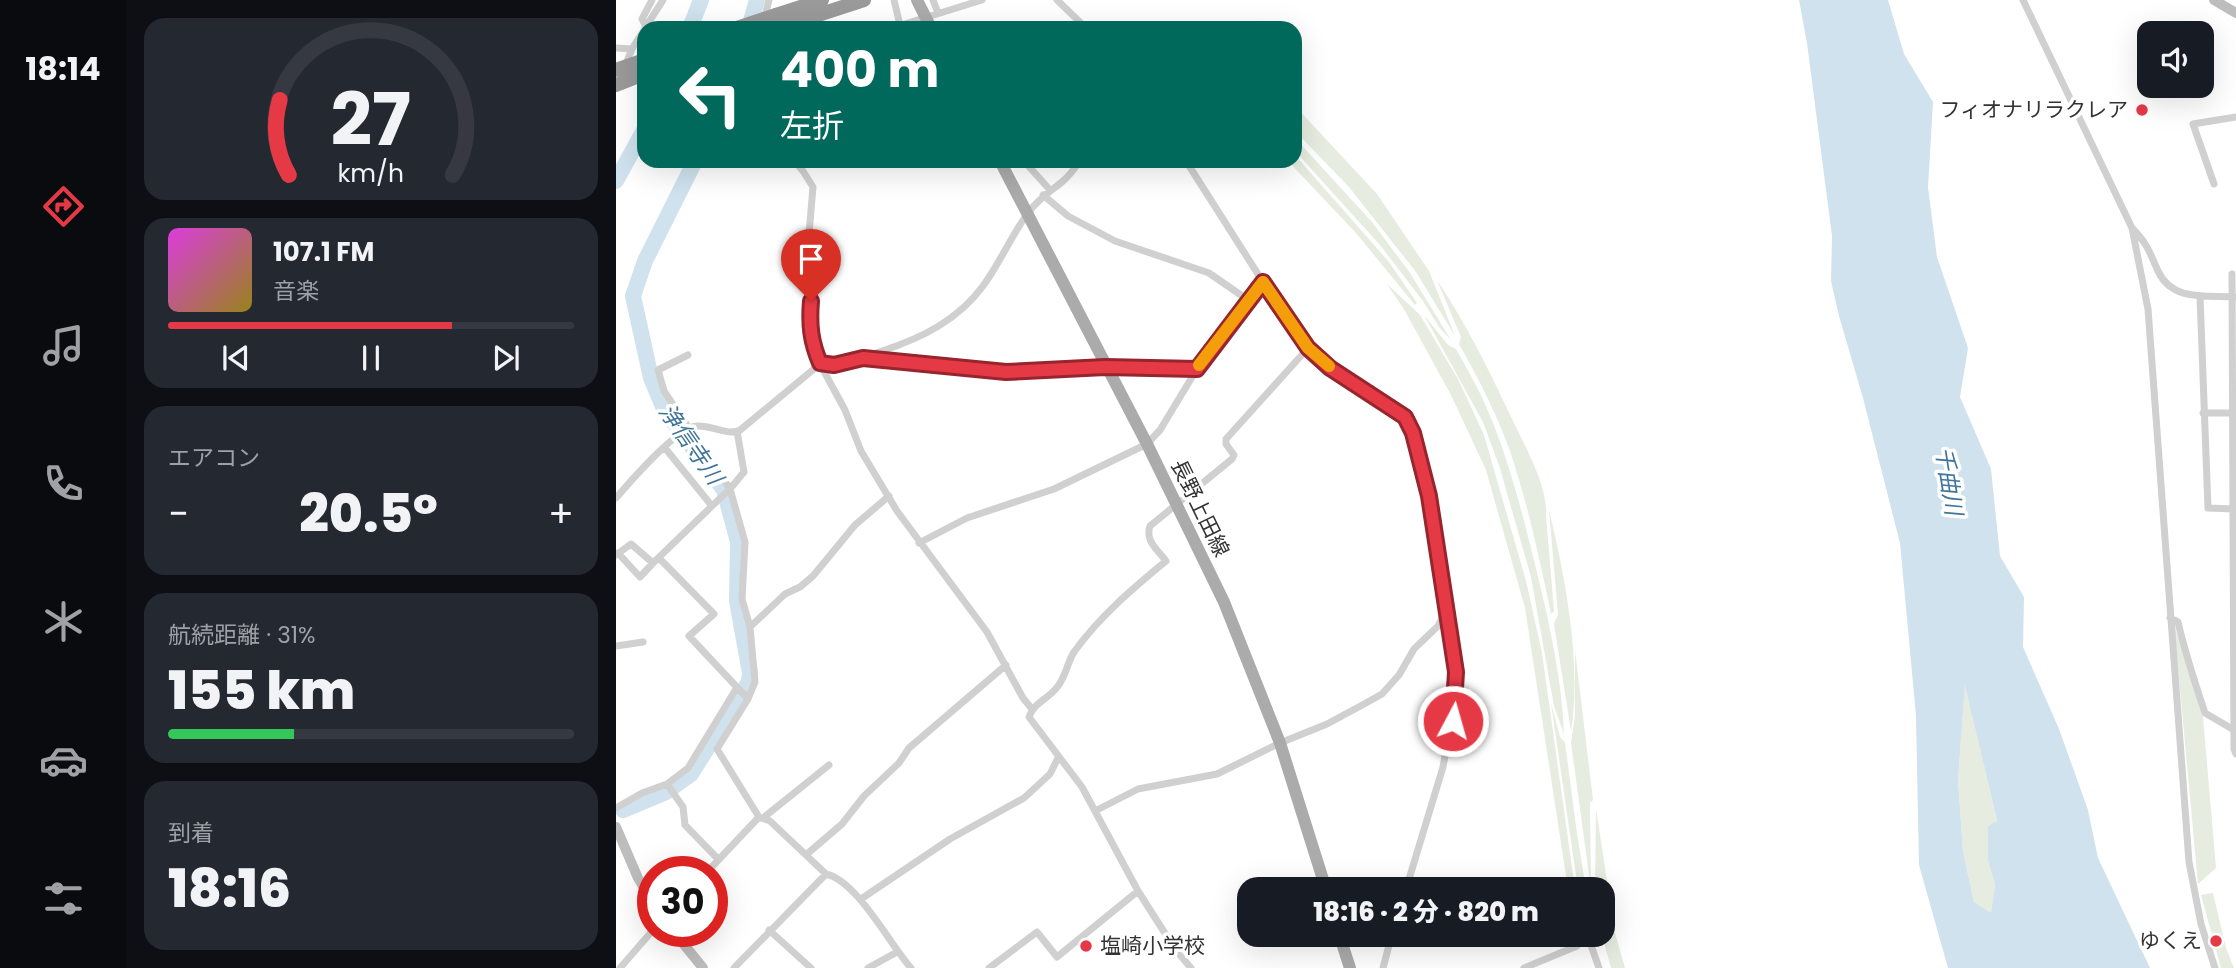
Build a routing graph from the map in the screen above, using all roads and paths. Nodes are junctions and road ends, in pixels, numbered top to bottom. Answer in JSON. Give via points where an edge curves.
{"nodes":[{"id":1,"x":652,"y":0,"type":"edge"},
{"id":2,"x":663,"y":0,"type":"edge"},
{"id":3,"x":769,"y":0,"type":"edge"},
{"id":4,"x":822,"y":0,"type":"edge"},
{"id":5,"x":864,"y":0,"type":"edge"},
{"id":6,"x":894,"y":0,"type":"edge"},
{"id":7,"x":917,"y":0,"type":"edge"},
{"id":8,"x":933,"y":0,"type":"edge"},
{"id":9,"x":982,"y":0,"type":"edge"},
{"id":10,"x":1057,"y":0,"type":"edge"},
{"id":11,"x":2023,"y":0,"type":"edge"},
{"id":12,"x":2214,"y":0,"type":"edge"},
{"id":13,"x":2236,"y":13,"type":"edge"},
{"id":14,"x":931,"y":19,"type":"edge"},
{"id":15,"x":643,"y":21,"type":"edge"},
{"id":16,"x":650,"y":21,"type":"edge"},
{"id":17,"x":764,"y":21,"type":"edge"},
{"id":18,"x":784,"y":21,"type":"edge"},
{"id":19,"x":789,"y":21,"type":"edge"},
{"id":20,"x":896,"y":21,"type":"edge"},
{"id":21,"x":1079,"y":21,"type":"edge"},
{"id":22,"x":637,"y":41,"type":"edge"},
{"id":23,"x":616,"y":48,"type":"edge"},
{"id":24,"x":632,"y":49,"type":"junction"},
{"id":25,"x":637,"y":62,"type":"edge"},
{"id":26,"x":616,"y":70,"type":"edge"},
{"id":27,"x":637,"y":77,"type":"edge"},
{"id":28,"x":616,"y":85,"type":"edge"},
{"id":29,"x":616,"y":92,"type":"edge"},
{"id":30,"x":2236,"y":117,"type":"edge"},
{"id":31,"x":800,"y":168,"type":"edge"},
{"id":32,"x":1004,"y":168,"type":"edge"},
{"id":33,"x":1030,"y":168,"type":"edge"},
{"id":34,"x":1074,"y":168,"type":"edge"},
{"id":35,"x":1190,"y":168,"type":"edge"},
{"id":36,"x":2214,"y":184,"type":"dead end"},
{"id":37,"x":1050,"y":190,"type":"junction"},
{"id":38,"x":1042,"y":195,"type":"junction"},
{"id":39,"x":1028,"y":213,"type":"junction"},
{"id":40,"x":2132,"y":228,"type":"junction"},
{"id":41,"x":2232,"y":274,"type":"dead end"},
{"id":42,"x":1263,"y":282,"type":"junction"},
{"id":43,"x":2200,"y":296,"type":"junction"},
{"id":44,"x":2234,"y":297,"type":"edge"},
{"id":45,"x":1248,"y":300,"type":"junction"},
{"id":46,"x":2234,"y":344,"type":"edge"},
{"id":47,"x":1308,"y":348,"type":"junction"},
{"id":48,"x":688,"y":355,"type":"dead end"},
{"id":49,"x":863,"y":358,"type":"junction"},
{"id":50,"x":820,"y":363,"type":"junction"},
{"id":51,"x":1105,"y":367,"type":"junction"},
{"id":52,"x":1197,"y":369,"type":"junction"},
{"id":53,"x":2203,"y":413,"type":"junction"},
{"id":54,"x":2235,"y":413,"type":"edge"},
{"id":55,"x":687,"y":428,"type":"junction"},
{"id":56,"x":737,"y":431,"type":"junction"},
{"id":57,"x":1147,"y":444,"type":"junction"},
{"id":58,"x":665,"y":448,"type":"junction"},
{"id":59,"x":2235,"y":466,"type":"edge"},
{"id":60,"x":730,"y":490,"type":"junction"},
{"id":61,"x":889,"y":496,"type":"junction"},
{"id":62,"x":616,"y":498,"type":"edge"},
{"id":63,"x":1176,"y":505,"type":"junction"},
{"id":64,"x":713,"y":506,"type":"junction"},
{"id":65,"x":2234,"y":513,"type":"edge"},
{"id":66,"x":919,"y":543,"type":"junction"},
{"id":67,"x":617,"y":554,"type":"edge"},
{"id":68,"x":656,"y":561,"type":"junction"},
{"id":69,"x":2235,"y":569,"type":"edge"},
{"id":70,"x":1446,"y":612,"type":"junction"},
{"id":71,"x":2170,"y":618,"type":"junction"},
{"id":72,"x":2235,"y":623,"type":"edge"},
{"id":73,"x":750,"y":627,"type":"junction"},
{"id":74,"x":643,"y":642,"type":"dead end"},
{"id":75,"x":616,"y":646,"type":"edge"},
{"id":76,"x":1006,"y":666,"type":"junction"},
{"id":77,"x":737,"y":689,"type":"junction"},
{"id":78,"x":746,"y":698,"type":"junction"},
{"id":79,"x":1032,"y":709,"type":"junction"},
{"id":80,"x":2234,"y":730,"type":"junction"},
{"id":81,"x":706,"y":741,"type":"junction"},
{"id":82,"x":1280,"y":743,"type":"junction"},
{"id":83,"x":717,"y":748,"type":"junction"},
{"id":84,"x":2236,"y":754,"type":"edge"},
{"id":85,"x":1058,"y":758,"type":"junction"},
{"id":86,"x":829,"y":765,"type":"dead end"},
{"id":87,"x":669,"y":788,"type":"junction"},
{"id":88,"x":616,"y":808,"type":"edge"},
{"id":89,"x":1095,"y":811,"type":"junction"},
{"id":90,"x":761,"y":817,"type":"junction"},
{"id":91,"x":616,"y":827,"type":"edge"},
{"id":92,"x":807,"y":854,"type":"junction"},
{"id":93,"x":716,"y":856,"type":"edge"},
{"id":94,"x":722,"y":856,"type":"edge"},
{"id":95,"x":826,"y":874,"type":"junction"},
{"id":96,"x":637,"y":876,"type":"edge"},
{"id":97,"x":1321,"y":877,"type":"edge"},
{"id":98,"x":1410,"y":877,"type":"edge"},
{"id":99,"x":1138,"y":891,"type":"junction"},
{"id":100,"x":861,"y":898,"type":"junction"},
{"id":101,"x":769,"y":930,"type":"junction"},
{"id":102,"x":638,"y":947,"type":"edge"},
{"id":103,"x":686,"y":947,"type":"edge"},
{"id":104,"x":1343,"y":947,"type":"edge"},
{"id":105,"x":1389,"y":947,"type":"edge"},
{"id":106,"x":1575,"y":947,"type":"edge"},
{"id":107,"x":1592,"y":947,"type":"edge"},
{"id":108,"x":897,"y":952,"type":"junction"},
{"id":109,"x":620,"y":968,"type":"edge"},
{"id":110,"x":704,"y":968,"type":"edge"},
{"id":111,"x":734,"y":968,"type":"edge"},
{"id":112,"x":811,"y":968,"type":"edge"},
{"id":113,"x":868,"y":968,"type":"edge"},
{"id":114,"x":911,"y":968,"type":"edge"},
{"id":115,"x":989,"y":968,"type":"edge"},
{"id":116,"x":1191,"y":968,"type":"edge"},
{"id":117,"x":1350,"y":968,"type":"edge"},
{"id":118,"x":1383,"y":968,"type":"edge"},
{"id":119,"x":1524,"y":968,"type":"edge"},
{"id":120,"x":1600,"y":968,"type":"edge"},
{"id":121,"x":2214,"y":968,"type":"edge"}],
"edges":[{"from":1,"to":15,"type":"street"},
{"from":2,"to":16,"type":"street"},
{"from":3,"to":17,"type":"street"},
{"from":4,"to":18,"type":"highway"},
{"from":5,"to":19,"type":"highway"},
{"from":6,"to":20,"type":"street"},
{"from":7,"to":14,"type":"main road"},
{"from":8,"to":14,"type":"street"},
{"from":9,"to":14,"type":"street"},
{"from":10,"to":21,"type":"street"},
{"from":11,"to":40,"type":"street"},
{"from":12,"to":13,"type":"street"},
{"from":22,"to":24,"type":"street"},
{"from":23,"to":24,"type":"street"},
{"from":24,"to":29,"type":"street"},
{"from":25,"to":26,"type":"highway","bridge":true},
{"from":27,"to":28,"type":"highway","bridge":true},
{"from":30,"to":36,"type":"street","via":[[2193,124]]},
{"from":31,"to":50,"type":"street","via":[[813,187],[809,324]]},
{"from":32,"to":39,"type":"main road","name":"長野上田線"},
{"from":33,"to":37,"type":"street"},
{"from":34,"to":37,"type":"street"},
{"from":35,"to":42,"type":"street"},
{"from":37,"to":38,"type":"street"},
{"from":38,"to":39,"type":"street"},
{"from":38,"to":45,"type":"street","via":[[1068,216],[1115,241],[1209,273]]},
{"from":39,"to":49,"type":"street","via":[[971,302],[922,336]]},
{"from":39,"to":51,"type":"main road","name":"長野上田線"},
{"from":40,"to":43,"type":"street","via":[[2148,246],[2169,288]]},
{"from":40,"to":71,"type":"street","via":[[2148,309]]},
{"from":41,"to":44,"type":"street"},
{"from":42,"to":45,"type":"street"},
{"from":42,"to":47,"type":"street"},
{"from":43,"to":44,"type":"street"},
{"from":43,"to":53,"type":"street"},
{"from":44,"to":46,"type":"street"},
{"from":45,"to":52,"type":"street"},
{"from":46,"to":54,"type":"street"},
{"from":47,"to":63,"type":"street","via":[[1226,439],[1232,458]]},
{"from":47,"to":70,"type":"street","via":[[1330,368],[1405,417],[1429,496]]},
{"from":48,"to":55,"type":"street","via":[[657,370]]},
{"from":49,"to":50,"type":"street","via":[[834,365]]},
{"from":49,"to":51,"type":"street","via":[[1006,372]]},
{"from":50,"to":56,"type":"street"},
{"from":50,"to":61,"type":"street","via":[[861,451]]},
{"from":51,"to":52,"type":"street"},
{"from":51,"to":57,"type":"main road","name":"長野上田線"},
{"from":52,"to":57,"type":"street"},
{"from":53,"to":54,"type":"street"},
{"from":53,"to":65,"type":"street","via":[[2208,508]]},
{"from":54,"to":59,"type":"street"},
{"from":55,"to":56,"type":"street"},
{"from":55,"to":58,"type":"street"},
{"from":55,"to":60,"type":"street"},
{"from":56,"to":60,"type":"street","via":[[744,472]]},
{"from":57,"to":63,"type":"main road","name":"長野上田線"},
{"from":57,"to":66,"type":"street","via":[[1054,489],[967,518]]},
{"from":58,"to":62,"type":"street"},
{"from":58,"to":64,"type":"street"},
{"from":59,"to":65,"type":"street"},
{"from":60,"to":64,"type":"street"},
{"from":60,"to":73,"type":"street","via":[[744,542],[743,599]]},
{"from":61,"to":66,"type":"street"},
{"from":61,"to":73,"type":"street","via":[[855,525],[813,576],[785,594]]},
{"from":63,"to":79,"type":"street","via":[[1153,522],[1148,535],[1166,561],[1105,614],[1072,656],[1056,689]]},
{"from":63,"to":82,"type":"main road","name":"長野上田線","via":[[1233,623]]},
{"from":64,"to":68,"type":"street"},
{"from":65,"to":69,"type":"street"},
{"from":66,"to":76,"type":"street","via":[[970,608]]},
{"from":67,"to":68,"type":"street","via":[[631,544]]},
{"from":67,"to":68,"type":"street","via":[[640,577]]},
{"from":68,"to":77,"type":"street","via":[[714,614],[689,636]]},
{"from":69,"to":72,"type":"street"},
{"from":70,"to":82,"type":"street","via":[[1382,694]]},
{"from":70,"to":98,"type":"street","via":[[1456,672],[1453,721]]},
{"from":71,"to":80,"type":"street","via":[[2178,622],[2205,713]]},
{"from":71,"to":121,"type":"street","via":[[2189,862]]},
{"from":72,"to":80,"type":"street"},
{"from":73,"to":78,"type":"street","via":[[755,682]]},
{"from":74,"to":75,"type":"street"},
{"from":76,"to":79,"type":"street"},
{"from":76,"to":92,"type":"street","via":[[909,748],[842,824]]},
{"from":77,"to":78,"type":"street"},
{"from":77,"to":81,"type":"street"},
{"from":78,"to":83,"type":"street"},
{"from":79,"to":85,"type":"street","via":[[1029,717]]},
{"from":80,"to":84,"type":"street"},
{"from":81,"to":83,"type":"street"},
{"from":81,"to":87,"type":"street"},
{"from":82,"to":89,"type":"street","via":[[1217,774],[1138,789]]},
{"from":82,"to":97,"type":"main road","name":"長野上田線"},
{"from":83,"to":90,"type":"street"},
{"from":85,"to":89,"type":"street"},
{"from":85,"to":100,"type":"street","via":[[1050,774],[1024,798],[950,839]]},
{"from":86,"to":90,"type":"street"},
{"from":87,"to":88,"type":"street","via":[[642,793]]},
{"from":87,"to":93,"type":"street","via":[[682,807],[685,825]]},
{"from":89,"to":99,"type":"street"},
{"from":90,"to":92,"type":"street"},
{"from":90,"to":94,"type":"street"},
{"from":91,"to":96,"type":"street"},
{"from":92,"to":95,"type":"street"},
{"from":95,"to":100,"type":"street"},
{"from":95,"to":101,"type":"street"},
{"from":99,"to":115,"type":"street","via":[[1057,957],[1037,932]]},
{"from":99,"to":116,"type":"street"},
{"from":100,"to":108,"type":"street"},
{"from":101,"to":111,"type":"street"},
{"from":101,"to":112,"type":"street"},
{"from":102,"to":109,"type":"street"},
{"from":103,"to":110,"type":"street"},
{"from":104,"to":117,"type":"main road"},
{"from":105,"to":118,"type":"street"},
{"from":106,"to":119,"type":"street"},
{"from":107,"to":120,"type":"street"},
{"from":108,"to":113,"type":"street"},
{"from":108,"to":114,"type":"street"}]}
